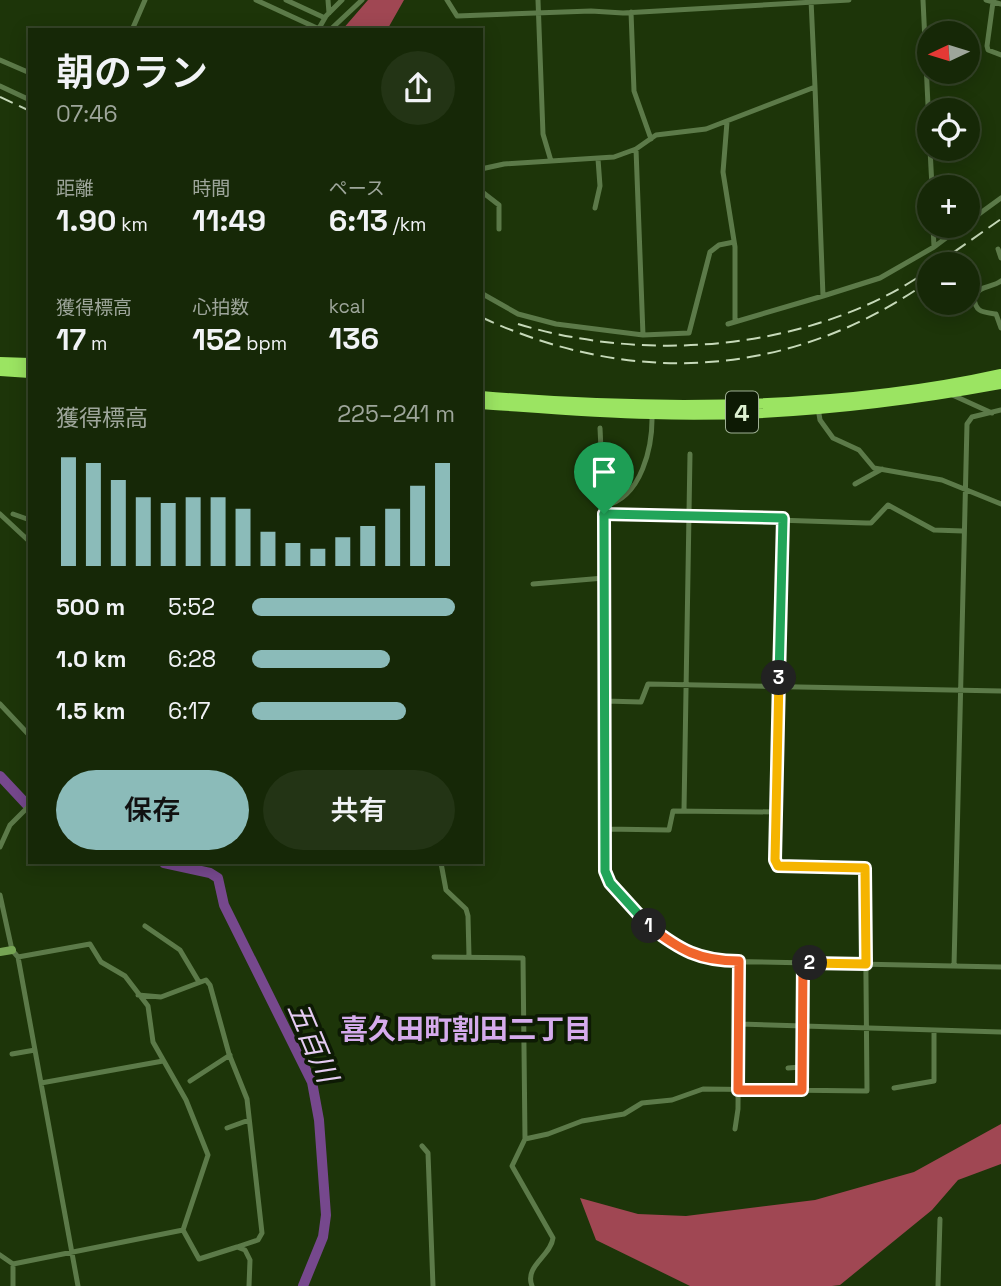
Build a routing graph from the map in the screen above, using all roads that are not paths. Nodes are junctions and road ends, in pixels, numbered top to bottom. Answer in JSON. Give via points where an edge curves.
{"nodes":[{"id":1,"x":145,"y":0,"type":"edge"},
{"id":2,"x":256,"y":0,"type":"edge"},
{"id":3,"x":286,"y":0,"type":"edge"},
{"id":4,"x":308,"y":0,"type":"edge"},
{"id":5,"x":328,"y":0,"type":"edge"},
{"id":6,"x":342,"y":0,"type":"edge"},
{"id":7,"x":362,"y":0,"type":"edge"},
{"id":8,"x":447,"y":0,"type":"edge"},
{"id":9,"x":538,"y":0,"type":"edge"},
{"id":10,"x":652,"y":0,"type":"edge"},
{"id":11,"x":849,"y":0,"type":"edge"},
{"id":12,"x":923,"y":0,"type":"edge"},
{"id":13,"x":811,"y":1,"type":"edge"},
{"id":14,"x":990,"y":1,"type":"edge"},
{"id":15,"x":1001,"y":4,"type":"edge"},
{"id":16,"x":655,"y":8,"type":"junction"},
{"id":17,"x":309,"y":10,"type":"junction"},
{"id":18,"x":631,"y":12,"type":"junction"},
{"id":19,"x":538,"y":13,"type":"junction"},
{"id":20,"x":327,"y":15,"type":"junction"},
{"id":21,"x":133,"y":28,"type":"edge"},
{"id":22,"x":316,"y":28,"type":"edge"},
{"id":23,"x":319,"y":28,"type":"edge"},
{"id":24,"x":332,"y":28,"type":"edge"},
{"id":25,"x":1001,"y":55,"type":"edge"},
{"id":26,"x":0,"y":60,"type":"edge"},
{"id":27,"x":28,"y":72,"type":"edge"},
{"id":28,"x":0,"y":86,"type":"edge"},
{"id":29,"x":815,"y":88,"type":"junction"},
{"id":30,"x":928,"y":98,"type":"edge"},
{"id":31,"x":28,"y":99,"type":"edge"},
{"id":32,"x":727,"y":122,"type":"junction"},
{"id":33,"x":651,"y":139,"type":"junction"},
{"id":34,"x":636,"y":149,"type":"junction"},
{"id":35,"x":598,"y":159,"type":"junction"},
{"id":36,"x":551,"y":162,"type":"junction"},
{"id":37,"x":483,"y":169,"type":"edge"},
{"id":38,"x":483,"y":193,"type":"edge"},
{"id":39,"x":1001,"y":198,"type":"edge"},
{"id":40,"x":594,"y":208,"type":"dead end"},
{"id":41,"x":980,"y":213,"type":"edge"},
{"id":42,"x":499,"y":229,"type":"dead end"},
{"id":43,"x":934,"y":238,"type":"edge"},
{"id":44,"x":946,"y":238,"type":"edge"},
{"id":45,"x":734,"y":242,"type":"junction"},
{"id":46,"x":934,"y":247,"type":"junction"},
{"id":47,"x":998,"y":249,"type":"dead end"},
{"id":48,"x":1001,"y":257,"type":"edge"},
{"id":49,"x":1001,"y":281,"type":"edge"},
{"id":50,"x":483,"y":294,"type":"edge"},
{"id":51,"x":823,"y":296,"type":"junction"},
{"id":52,"x":735,"y":321,"type":"junction"},
{"id":53,"x":728,"y":324,"type":"dead end"},
{"id":54,"x":1001,"y":328,"type":"edge"},
{"id":55,"x":643,"y":335,"type":"junction"},
{"id":56,"x":0,"y":362,"type":"edge"},
{"id":57,"x":28,"y":363,"type":"edge"},
{"id":58,"x":0,"y":371,"type":"edge"},
{"id":59,"x":28,"y":373,"type":"edge"},
{"id":60,"x":1001,"y":374,"type":"edge"},
{"id":61,"x":1001,"y":384,"type":"edge"},
{"id":62,"x":948,"y":393,"type":"junction"},
{"id":63,"x":483,"y":396,"type":"edge"},
{"id":64,"x":652,"y":403,"type":"junction"},
{"id":65,"x":483,"y":404,"type":"edge"},
{"id":66,"x":818,"y":408,"type":"junction"},
{"id":67,"x":1001,"y":410,"type":"edge"},
{"id":68,"x":992,"y":413,"type":"junction"},
{"id":69,"x":652,"y":415,"type":"junction"},
{"id":70,"x":600,"y":428,"type":"dead end"},
{"id":71,"x":690,"y":454,"type":"dead end"},
{"id":72,"x":882,"y":469,"type":"junction"},
{"id":73,"x":855,"y":484,"type":"dead end"},
{"id":74,"x":966,"y":488,"type":"junction"},
{"id":75,"x":1001,"y":504,"type":"edge"},
{"id":76,"x":604,"y":506,"type":"junction"},
{"id":77,"x":0,"y":514,"type":"edge"},
{"id":78,"x":13,"y":514,"type":"dead end"},
{"id":79,"x":604,"y":514,"type":"junction"},
{"id":80,"x":689,"y":516,"type":"junction"},
{"id":81,"x":783,"y":518,"type":"junction"},
{"id":82,"x":28,"y":519,"type":"edge"},
{"id":83,"x":963,"y":531,"type":"junction"},
{"id":84,"x":28,"y":540,"type":"edge"},
{"id":85,"x":604,"y":578,"type":"junction"},
{"id":86,"x":533,"y":584,"type":"dead end"},
{"id":87,"x":687,"y":685,"type":"junction"},
{"id":88,"x":779,"y":687,"type":"junction"},
{"id":89,"x":959,"y":691,"type":"junction"},
{"id":90,"x":1001,"y":691,"type":"edge"},
{"id":91,"x":605,"y":701,"type":"junction"},
{"id":92,"x":0,"y":704,"type":"edge"},
{"id":93,"x":28,"y":734,"type":"edge"},
{"id":94,"x":28,"y":807,"type":"edge"},
{"id":95,"x":684,"y":810,"type":"junction"},
{"id":96,"x":776,"y":812,"type":"junction"},
{"id":97,"x":606,"y":830,"type":"junction"},
{"id":98,"x":0,"y":847,"type":"edge"},
{"id":99,"x":441,"y":864,"type":"edge"},
{"id":100,"x":0,"y":895,"type":"edge"},
{"id":101,"x":145,"y":926,"type":"dead end"},
{"id":102,"x":0,"y":952,"type":"edge"},
{"id":103,"x":15,"y":954,"type":"junction"},
{"id":104,"x":469,"y":956,"type":"junction"},
{"id":105,"x":434,"y":957,"type":"dead end"},
{"id":106,"x":739,"y":961,"type":"junction"},
{"id":107,"x":803,"y":962,"type":"junction"},
{"id":108,"x":866,"y":964,"type":"junction"},
{"id":109,"x":954,"y":966,"type":"junction"},
{"id":110,"x":1001,"y":967,"type":"edge"},
{"id":111,"x":199,"y":982,"type":"junction"},
{"id":112,"x":137,"y":995,"type":"junction"},
{"id":113,"x":739,"y":1024,"type":"junction"},
{"id":114,"x":803,"y":1027,"type":"junction"},
{"id":115,"x":867,"y":1029,"type":"junction"},
{"id":116,"x":934,"y":1031,"type":"junction"},
{"id":117,"x":1001,"y":1032,"type":"edge"},
{"id":118,"x":35,"y":1050,"type":"junction"},
{"id":119,"x":12,"y":1054,"type":"dead end"},
{"id":120,"x":230,"y":1055,"type":"junction"},
{"id":121,"x":163,"y":1061,"type":"junction"},
{"id":122,"x":801,"y":1067,"type":"junction"},
{"id":123,"x":788,"y":1068,"type":"dead end"},
{"id":124,"x":190,"y":1081,"type":"dead end"},
{"id":125,"x":41,"y":1083,"type":"junction"},
{"id":126,"x":894,"y":1088,"type":"dead end"},
{"id":127,"x":738,"y":1090,"type":"junction"},
{"id":128,"x":802,"y":1090,"type":"junction"},
{"id":129,"x":249,"y":1120,"type":"junction"},
{"id":130,"x":227,"y":1128,"type":"dead end"},
{"id":131,"x":735,"y":1129,"type":"dead end"},
{"id":132,"x":525,"y":1139,"type":"junction"},
{"id":133,"x":422,"y":1146,"type":"dead end"},
{"id":134,"x":940,"y":1219,"type":"dead end"},
{"id":135,"x":183,"y":1230,"type":"junction"},
{"id":136,"x":237,"y":1247,"type":"junction"},
{"id":137,"x":72,"y":1252,"type":"junction"},
{"id":138,"x":0,"y":1255,"type":"edge"},
{"id":139,"x":13,"y":1264,"type":"junction"},
{"id":140,"x":13,"y":1286,"type":"edge"},
{"id":141,"x":78,"y":1286,"type":"edge"},
{"id":142,"x":248,"y":1286,"type":"edge"},
{"id":143,"x":433,"y":1286,"type":"edge"},
{"id":144,"x":532,"y":1286,"type":"edge"},
{"id":145,"x":938,"y":1286,"type":"edge"}],
"edges":[{"from":1,"to":21,"type":"street"},
{"from":2,"to":22,"type":"street"},
{"from":3,"to":17,"type":"street"},
{"from":4,"to":17,"type":"street"},
{"from":5,"to":20,"type":"street"},
{"from":6,"to":20,"type":"street"},
{"from":7,"to":24,"type":"street"},
{"from":8,"to":19,"type":"street","via":[[457,16]]},
{"from":9,"to":19,"type":"street"},
{"from":10,"to":16,"type":"street"},
{"from":11,"to":13,"type":"street"},
{"from":12,"to":30,"type":"street"},
{"from":13,"to":16,"type":"street"},
{"from":13,"to":29,"type":"street"},
{"from":14,"to":15,"type":"street"},
{"from":14,"to":25,"type":"street","via":[[987,46]]},
{"from":16,"to":18,"type":"street"},
{"from":17,"to":20,"type":"street"},
{"from":18,"to":19,"type":"street"},
{"from":18,"to":33,"type":"street","via":[[634,91]]},
{"from":19,"to":36,"type":"street","via":[[543,134]]},
{"from":20,"to":23,"type":"street"},
{"from":26,"to":27,"type":"street"},
{"from":28,"to":31,"type":"street"},
{"from":29,"to":32,"type":"street"},
{"from":29,"to":51,"type":"street"},
{"from":32,"to":33,"type":"street","via":[[701,131],[666,132]]},
{"from":32,"to":45,"type":"street","via":[[723,172]]},
{"from":33,"to":34,"type":"street"},
{"from":34,"to":35,"type":"street"},
{"from":34,"to":55,"type":"street"},
{"from":35,"to":36,"type":"street"},
{"from":35,"to":40,"type":"street","via":[[600,186]]},
{"from":36,"to":37,"type":"street"},
{"from":38,"to":42,"type":"street","via":[[499,205]]},
{"from":39,"to":41,"type":"street"},
{"from":43,"to":46,"type":"street"},
{"from":44,"to":46,"type":"street"},
{"from":45,"to":52,"type":"street"},
{"from":45,"to":55,"type":"street","via":[[710,252],[689,334]]},
{"from":46,"to":51,"type":"street","via":[[880,278]]},
{"from":47,"to":48,"type":"street"},
{"from":49,"to":54,"type":"street","via":[[974,296],[976,308],[996,314]]},
{"from":50,"to":55,"type":"street","via":[[518,314],[556,324]]},
{"from":51,"to":52,"type":"street"},
{"from":52,"to":53,"type":"street"},
{"from":56,"to":57,"type":"highway"},
{"from":58,"to":59,"type":"highway"},
{"from":60,"to":64,"type":"highway","number":"4","via":[[817,399]]},
{"from":61,"to":62,"type":"highway","number":"4"},
{"from":62,"to":66,"type":"highway","number":"4"},
{"from":62,"to":68,"type":"street"},
{"from":63,"to":64,"type":"highway","number":"4"},
{"from":64,"to":69,"type":"street"},
{"from":65,"to":69,"type":"highway","number":"4"},
{"from":66,"to":69,"type":"highway","number":"4"},
{"from":66,"to":72,"type":"street","via":[[820,420],[833,438],[859,450],[870,465]]},
{"from":67,"to":68,"type":"street"},
{"from":68,"to":74,"type":"street","via":[[967,422]]},
{"from":69,"to":76,"type":"street","via":[[650,449],[640,475],[620,498]]},
{"from":70,"to":76,"type":"street"},
{"from":71,"to":80,"type":"street"},
{"from":72,"to":73,"type":"street"},
{"from":72,"to":74,"type":"street"},
{"from":74,"to":75,"type":"street"},
{"from":74,"to":83,"type":"street"},
{"from":76,"to":79,"type":"street"},
{"from":77,"to":84,"type":"street"},
{"from":78,"to":82,"type":"street"},
{"from":79,"to":80,"type":"street"},
{"from":79,"to":85,"type":"street"},
{"from":80,"to":81,"type":"street"},
{"from":80,"to":87,"type":"street"},
{"from":81,"to":83,"type":"street","via":[[871,523],[888,505],[934,530]]},
{"from":81,"to":88,"type":"street"},
{"from":83,"to":89,"type":"street"},
{"from":85,"to":86,"type":"street"},
{"from":85,"to":91,"type":"street"},
{"from":87,"to":88,"type":"street"},
{"from":87,"to":91,"type":"street","via":[[648,684],[641,702]]},
{"from":87,"to":95,"type":"street"},
{"from":88,"to":89,"type":"street"},
{"from":88,"to":96,"type":"street"},
{"from":89,"to":90,"type":"street"},
{"from":89,"to":109,"type":"street"},
{"from":91,"to":97,"type":"street"},
{"from":92,"to":93,"type":"street"},
{"from":94,"to":98,"type":"street","via":[[10,825]]},
{"from":95,"to":96,"type":"street"},
{"from":95,"to":97,"type":"street","via":[[671,811],[668,830]]},
{"from":96,"to":108,"type":"street","via":[[778,866],[865,868]]},
{"from":97,"to":106,"type":"street","via":[[607,878],[649,927],[702,959]]},
{"from":99,"to":104,"type":"street","via":[[446,890],[466,909]]},
{"from":100,"to":103,"type":"street"},
{"from":101,"to":111,"type":"street","via":[[180,950]]},
{"from":102,"to":103,"type":"street"},
{"from":103,"to":112,"type":"street","via":[[90,944],[101,962],[125,976]]},
{"from":103,"to":118,"type":"street"},
{"from":104,"to":105,"type":"street"},
{"from":104,"to":132,"type":"street","via":[[523,958]]},
{"from":106,"to":107,"type":"street"},
{"from":106,"to":113,"type":"street"},
{"from":107,"to":108,"type":"street"},
{"from":107,"to":114,"type":"street"},
{"from":108,"to":109,"type":"street"},
{"from":108,"to":115,"type":"street"},
{"from":109,"to":110,"type":"street"},
{"from":111,"to":112,"type":"street","via":[[161,997]]},
{"from":111,"to":120,"type":"street","via":[[206,980],[210,985]]},
{"from":112,"to":121,"type":"street","via":[[149,1008],[153,1042]]},
{"from":113,"to":114,"type":"street"},
{"from":113,"to":127,"type":"street"},
{"from":114,"to":115,"type":"street"},
{"from":114,"to":122,"type":"street"},
{"from":115,"to":116,"type":"street"},
{"from":115,"to":128,"type":"street","via":[[867,1091]]},
{"from":116,"to":117,"type":"street"},
{"from":116,"to":126,"type":"street","via":[[934,1081]]},
{"from":118,"to":119,"type":"street"},
{"from":118,"to":125,"type":"street"},
{"from":120,"to":124,"type":"street"},
{"from":120,"to":129,"type":"street","via":[[245,1088]]},
{"from":121,"to":125,"type":"street"},
{"from":121,"to":135,"type":"street","via":[[186,1100],[208,1155]]},
{"from":122,"to":123,"type":"street"},
{"from":122,"to":128,"type":"street"},
{"from":125,"to":137,"type":"street"},
{"from":127,"to":128,"type":"street"},
{"from":127,"to":131,"type":"street"},
{"from":127,"to":132,"type":"street","via":[[695,1090]]},
{"from":129,"to":130,"type":"street"},
{"from":129,"to":136,"type":"street","via":[[262,1233],[258,1240]]},
{"from":132,"to":144,"type":"street","via":[[512,1170],[553,1238],[532,1272]]},
{"from":133,"to":143,"type":"street","via":[[428,1153]]},
{"from":134,"to":145,"type":"street"},
{"from":135,"to":136,"type":"street","via":[[199,1259]]},
{"from":135,"to":137,"type":"street"},
{"from":136,"to":142,"type":"street","via":[[249,1256]]},
{"from":137,"to":139,"type":"street"},
{"from":137,"to":141,"type":"street"},
{"from":138,"to":139,"type":"street"},
{"from":139,"to":140,"type":"street"}]}
